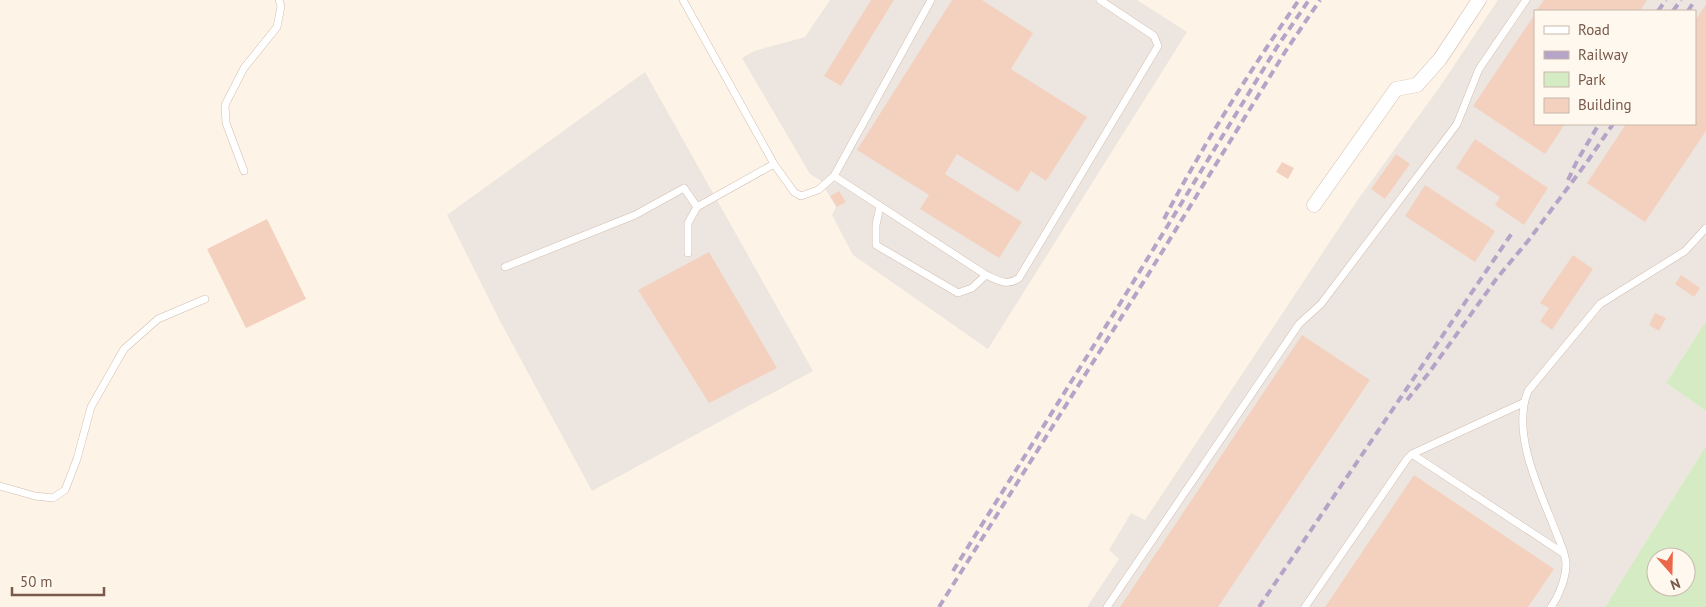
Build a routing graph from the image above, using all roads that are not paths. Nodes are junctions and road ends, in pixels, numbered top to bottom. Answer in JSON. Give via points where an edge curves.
{"nodes":[{"id":1,"x":279,"y":0,"type":"edge"},
{"id":2,"x":683,"y":0,"type":"edge"},
{"id":3,"x":931,"y":0,"type":"edge"},
{"id":4,"x":1100,"y":0,"type":"edge"},
{"id":5,"x":1479,"y":0,"type":"edge"},
{"id":6,"x":1526,"y":0,"type":"edge"},
{"id":7,"x":774,"y":164,"type":"junction"},
{"id":8,"x":244,"y":171,"type":"dead end"},
{"id":9,"x":834,"y":176,"type":"junction"},
{"id":10,"x":1314,"y":205,"type":"dead end"},
{"id":11,"x":880,"y":206,"type":"junction"},
{"id":12,"x":697,"y":207,"type":"junction"},
{"id":13,"x":1706,"y":228,"type":"edge"},
{"id":14,"x":688,"y":253,"type":"dead end"},
{"id":15,"x":505,"y":267,"type":"dead end"},
{"id":16,"x":986,"y":275,"type":"junction"},
{"id":17,"x":205,"y":300,"type":"dead end"},
{"id":18,"x":1523,"y":403,"type":"junction"},
{"id":19,"x":1412,"y":454,"type":"junction"},
{"id":20,"x":0,"y":486,"type":"edge"},
{"id":21,"x":1564,"y":554,"type":"junction"},
{"id":22,"x":1107,"y":607,"type":"edge"},
{"id":23,"x":1305,"y":607,"type":"edge"},
{"id":24,"x":1551,"y":607,"type":"edge"}],
"edges":[{"from":1,"to":8,"type":"lane","via":[[277,27],[244,68],[226,105],[226,123]]},
{"from":2,"to":7,"type":"lane"},
{"from":3,"to":9,"type":"lane"},
{"from":4,"to":16,"type":"lane","via":[[1154,36],[1158,46],[1019,278],[1006,284]]},
{"from":5,"to":10,"type":"street","via":[[1440,59],[1417,85],[1396,89]]},
{"from":6,"to":22,"type":"lane","via":[[1480,69],[1457,124],[1321,304],[1299,324]]},
{"from":7,"to":9,"type":"lane","via":[[794,192],[801,196],[818,190]]},
{"from":7,"to":12,"type":"lane"},
{"from":9,"to":11,"type":"lane"},
{"from":11,"to":16,"type":"lane"},
{"from":11,"to":16,"type":"lane","via":[[876,245],[958,293],[972,288]]},
{"from":12,"to":14,"type":"lane","via":[[688,223]]},
{"from":12,"to":15,"type":"lane","via":[[684,188],[635,215]]},
{"from":13,"to":18,"type":"lane","via":[[1686,251],[1600,304],[1528,391]]},
{"from":17,"to":20,"type":"lane","via":[[158,319],[124,349],[91,407],[65,490],[54,498]]},
{"from":18,"to":19,"type":"lane"},
{"from":18,"to":21,"type":"lane","via":[[1522,421],[1532,470]]},
{"from":19,"to":21,"type":"lane"},
{"from":19,"to":23,"type":"lane"},
{"from":21,"to":24,"type":"lane","via":[[1564,578]]}]}
